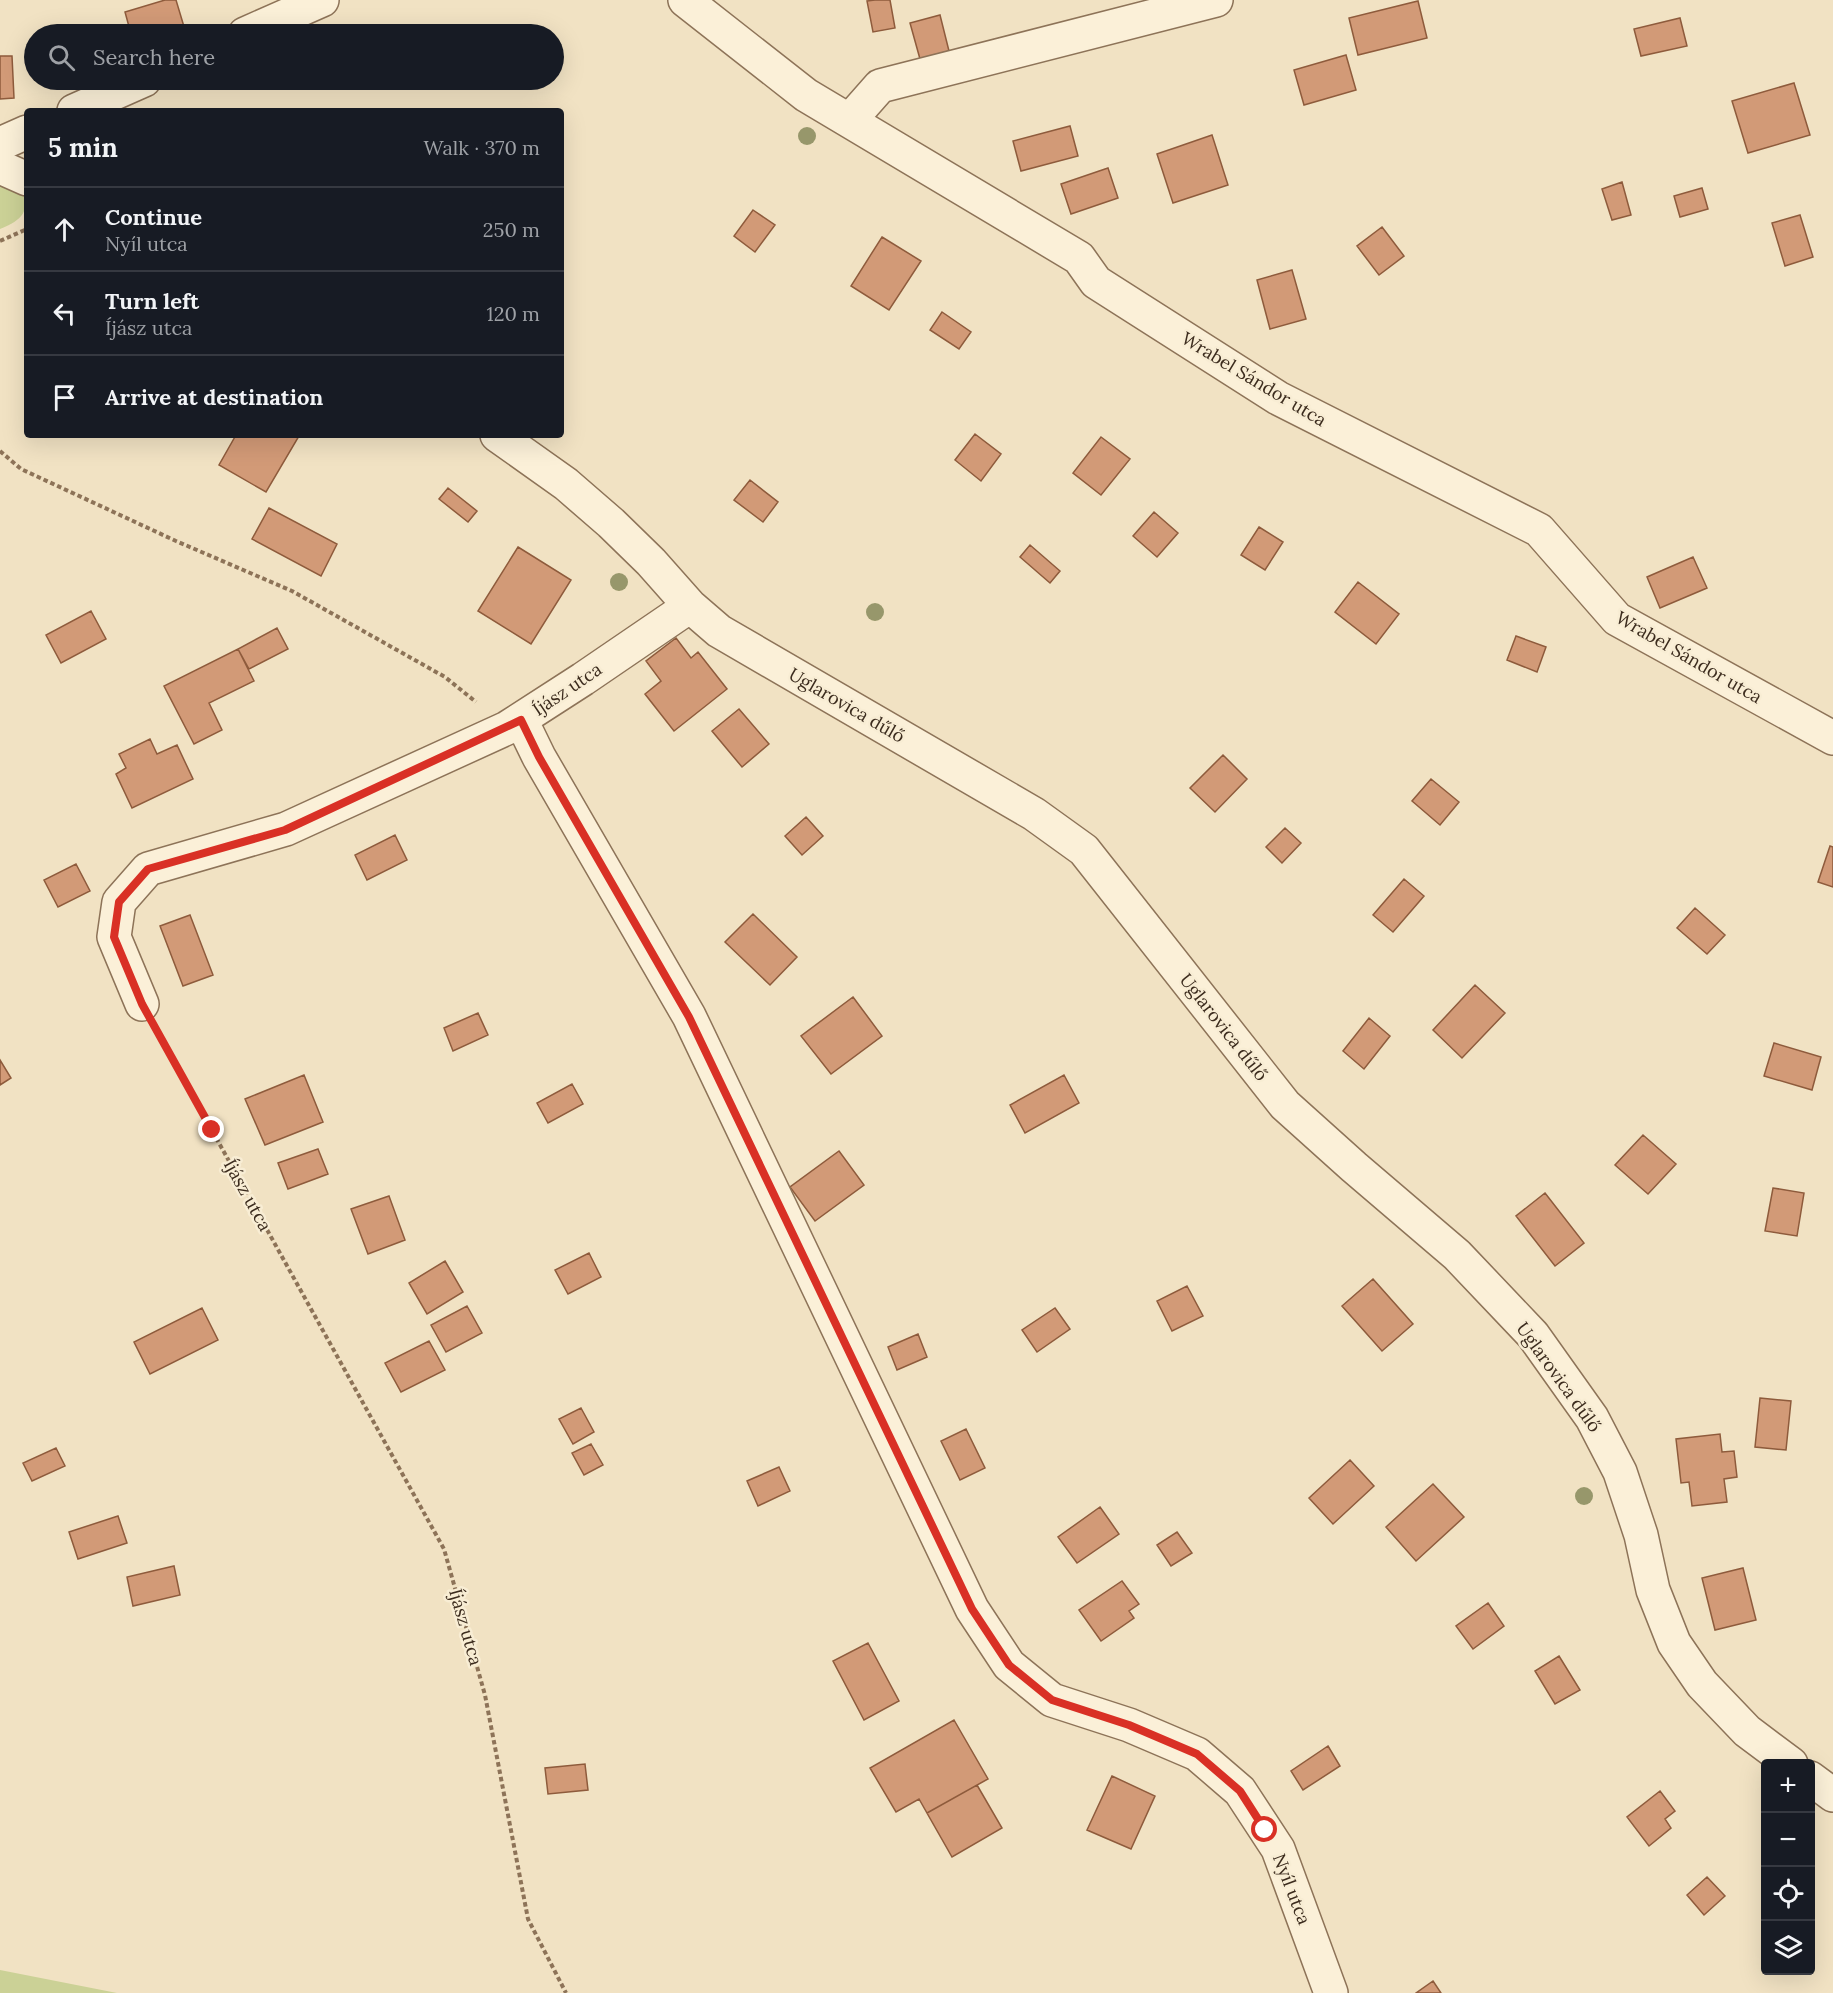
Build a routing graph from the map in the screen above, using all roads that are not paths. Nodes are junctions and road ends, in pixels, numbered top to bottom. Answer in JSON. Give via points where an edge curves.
{"nodes":[{"id":1,"x":322,"y":0,"type":"edge"},
{"id":2,"x":685,"y":0,"type":"edge"},
{"id":3,"x":1216,"y":0,"type":"edge"},
{"id":4,"x":268,"y":24,"type":"edge"},
{"id":5,"x":121,"y":90,"type":"edge"},
{"id":6,"x":81,"y":108,"type":"edge"},
{"id":7,"x":850,"y":120,"type":"junction"},
{"id":8,"x":24,"y":133,"type":"edge"},
{"id":9,"x":0,"y":144,"type":"edge"},
{"id":10,"x":0,"y":167,"type":"edge"},
{"id":11,"x":24,"y":178,"type":"edge"},
{"id":12,"x":501,"y":438,"type":"edge"},
{"id":13,"x":690,"y":606,"type":"junction"},
{"id":14,"x":514,"y":724,"type":"junction"},
{"id":15,"x":1833,"y":738,"type":"edge"},
{"id":16,"x":142,"y":1004,"type":"road end"},
{"id":17,"x":1784,"y":1759,"type":"edge"},
{"id":18,"x":1815,"y":1782,"type":"edge"},
{"id":19,"x":1833,"y":1795,"type":"edge"},
{"id":20,"x":1331,"y":1993,"type":"edge"}],
"edges":[{"from":1,"to":4,"type":"street"},
{"from":2,"to":7,"type":"street","name":"Wrabel Sándor utca","via":[[806,94]]},
{"from":3,"to":7,"type":"street","via":[[880,86]]},
{"from":5,"to":6,"type":"street"},
{"from":7,"to":15,"type":"street","name":"Wrabel Sándor utca","via":[[1079,258],[1096,282],[1278,398],[1539,530],[1617,619]]},
{"from":8,"to":9,"type":"street"},
{"from":10,"to":11,"type":"street"},
{"from":12,"to":13,"type":"street","name":"Uglarovica dűlő","via":[[566,484],[611,523]]},
{"from":13,"to":14,"type":"street","name":"Íjász utca"},
{"from":13,"to":17,"type":"street","name":"Uglarovica dűlő","via":[[719,631],[1034,814],[1084,850],[1285,1105],[1457,1255],[1533,1335],[1592,1418],[1620,1472],[1641,1534],[1653,1590],[1674,1643],[1702,1684],[1747,1731]]},
{"from":14,"to":16,"type":"street","name":"Íjász utca","via":[[285,830],[148,869],[119,902],[114,937]]},
{"from":14,"to":20,"type":"street","name":"Nyíl utca","via":[[539,757],[689,1017],[972,1609],[1009,1665],[1052,1700],[1129,1725],[1197,1754],[1240,1791],[1278,1849]]},
{"from":18,"to":19,"type":"street"}]}
